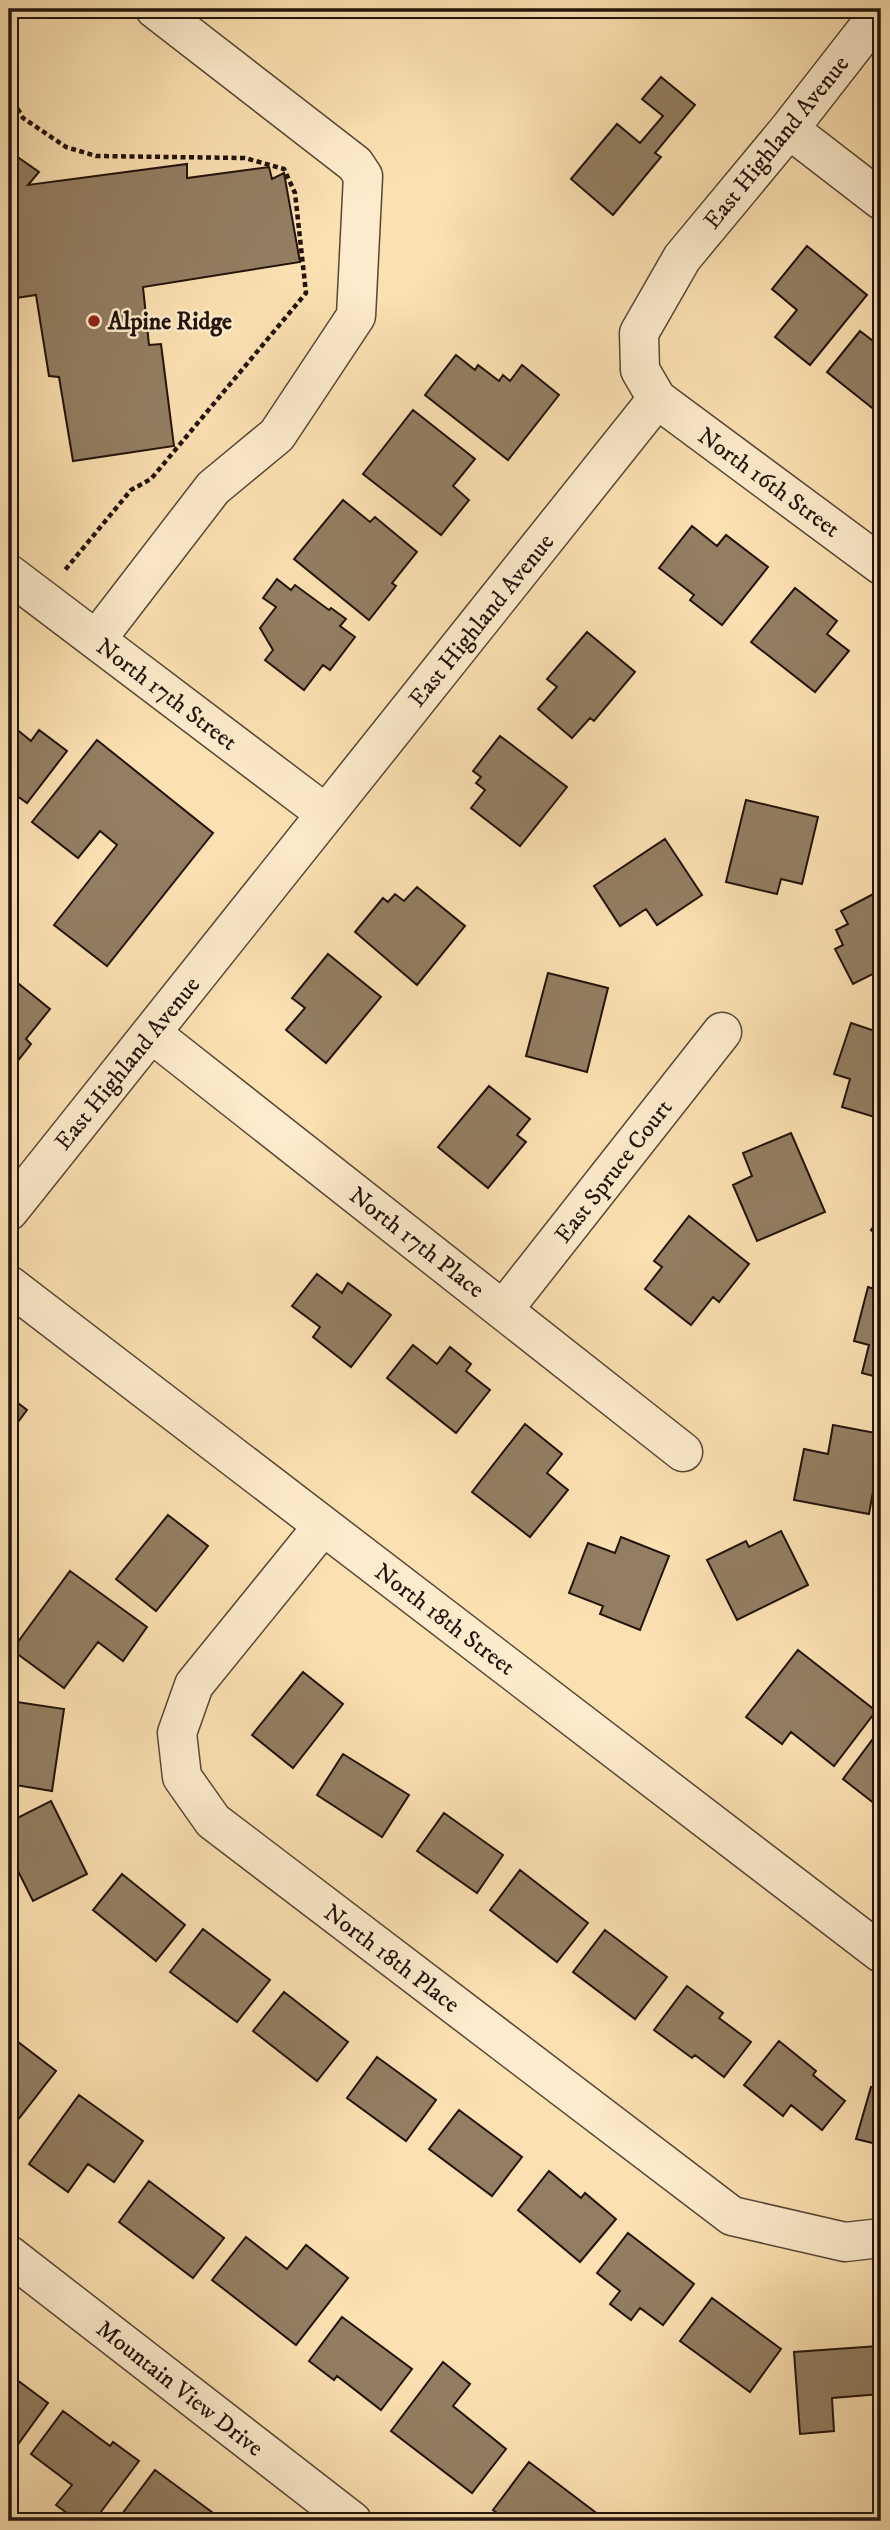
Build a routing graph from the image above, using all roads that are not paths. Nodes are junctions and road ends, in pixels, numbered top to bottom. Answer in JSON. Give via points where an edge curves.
{"nodes":[{"id":1,"x":155,"y":9,"type":"edge"},
{"id":2,"x":881,"y":11,"type":"edge"},
{"id":3,"x":789,"y":129,"type":"junction"},
{"id":4,"x":881,"y":200,"type":"edge"},
{"id":5,"x":657,"y":399,"type":"junction"},
{"id":6,"x":881,"y":565,"type":"edge"},
{"id":7,"x":9,"y":574,"type":"edge"},
{"id":8,"x":96,"y":640,"type":"junction"},
{"id":9,"x":326,"y":814,"type":"junction"},
{"id":10,"x":722,"y":1032,"type":"dead end"},
{"id":11,"x":151,"y":1033,"type":"junction"},
{"id":12,"x":9,"y":1211,"type":"edge"},
{"id":13,"x":9,"y":1284,"type":"edge"},
{"id":14,"x":503,"y":1310,"type":"junction"},
{"id":15,"x":683,"y":1452,"type":"dead end"},
{"id":16,"x":323,"y":1526,"type":"junction"},
{"id":17,"x":881,"y":1953,"type":"edge"},
{"id":18,"x":881,"y":2238,"type":"edge"},
{"id":19,"x":9,"y":2255,"type":"edge"},
{"id":20,"x":352,"y":2521,"type":"edge"}],
"edges":[{"from":1,"to":8,"type":"street","via":[[355,164],[363,176],[356,316],[277,435],[213,488]]},
{"from":2,"to":3,"type":"street","name":"East Highland Avenue"},
{"from":3,"to":4,"type":"street"},
{"from":3,"to":5,"type":"street","name":"East Highland Avenue","via":[[682,258],[639,333],[640,370]]},
{"from":5,"to":6,"type":"street","name":"North 16th Street"},
{"from":5,"to":9,"type":"street","name":"East Highland Avenue"},
{"from":7,"to":8,"type":"street","name":"North 17th Street"},
{"from":8,"to":9,"type":"street","name":"North 17th Street"},
{"from":9,"to":11,"type":"street","name":"East Highland Avenue"},
{"from":10,"to":14,"type":"street","name":"East Spruce Court"},
{"from":11,"to":12,"type":"street","name":"East Highland Avenue"},
{"from":11,"to":14,"type":"street","name":"North 17th Place"},
{"from":13,"to":16,"type":"street","name":"North 18th Street"},
{"from":14,"to":15,"type":"street","name":"North 17th Place"},
{"from":16,"to":17,"type":"street","name":"North 18th Street"},
{"from":16,"to":18,"type":"street","name":"North 18th Place","via":[[194,1685],[177,1733],[182,1777],[213,1821],[732,2216],[845,2242]]},
{"from":19,"to":20,"type":"street","name":"Mountain View Drive"}]}
